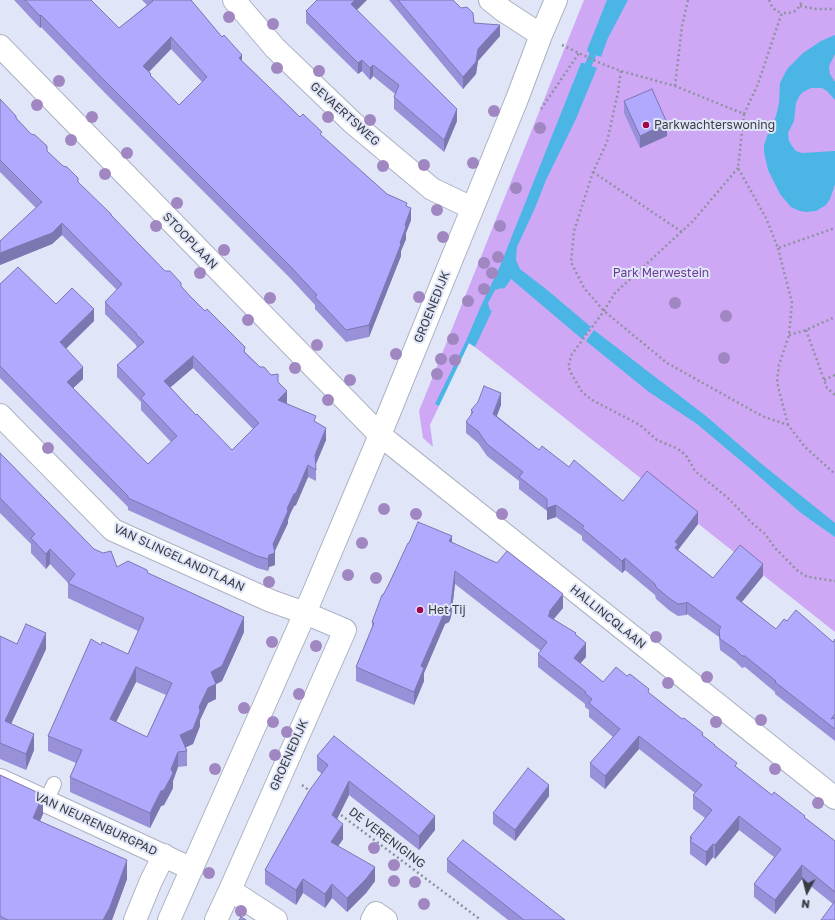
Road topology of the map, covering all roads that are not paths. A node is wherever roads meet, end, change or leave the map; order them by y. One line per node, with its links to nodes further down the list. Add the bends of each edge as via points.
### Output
1 (234, 0): 6 (street, GEVAERTSWEG, via 275,48 352,123 432,189)
2 (490, 0): 4 (street)
3 (556, 0): 4 (street, GROENEDIJK)
4 (541, 35): 6 (street, GROENEDIJK)
5 (0, 46): 8 (street, STOOPLAAN)
6 (472, 208): 8 (street, GROENEDIJK)
7 (0, 415): 9 (street, VAN SLINGELANDTLAAN, via 113,530 271,601)
8 (380, 435): 9 (street, GROENEDIJK); 11 (street, HALLINCQLAAN)
9 (305, 613): 13 (street, GROENEDIJK); 14 (street, GROENEDIJK, via 345,630)
10 (0, 780): 12 (street, VAN NEURENBURGPAD, via 50,793)
11 (835, 798)
12 (164, 855): 13 (street, VAN NEURENBURGPAD); 15 (street)
13 (192, 869): 16 (street, GROENEDIJK)
14 (230, 890): 17 (street, GROENEDIJK); 18 (street)
15 (135, 920)
16 (169, 920)
17 (216, 920)
18 (276, 920)
19 (372, 920): 20 (street, via 376,913)
20 (386, 920)

